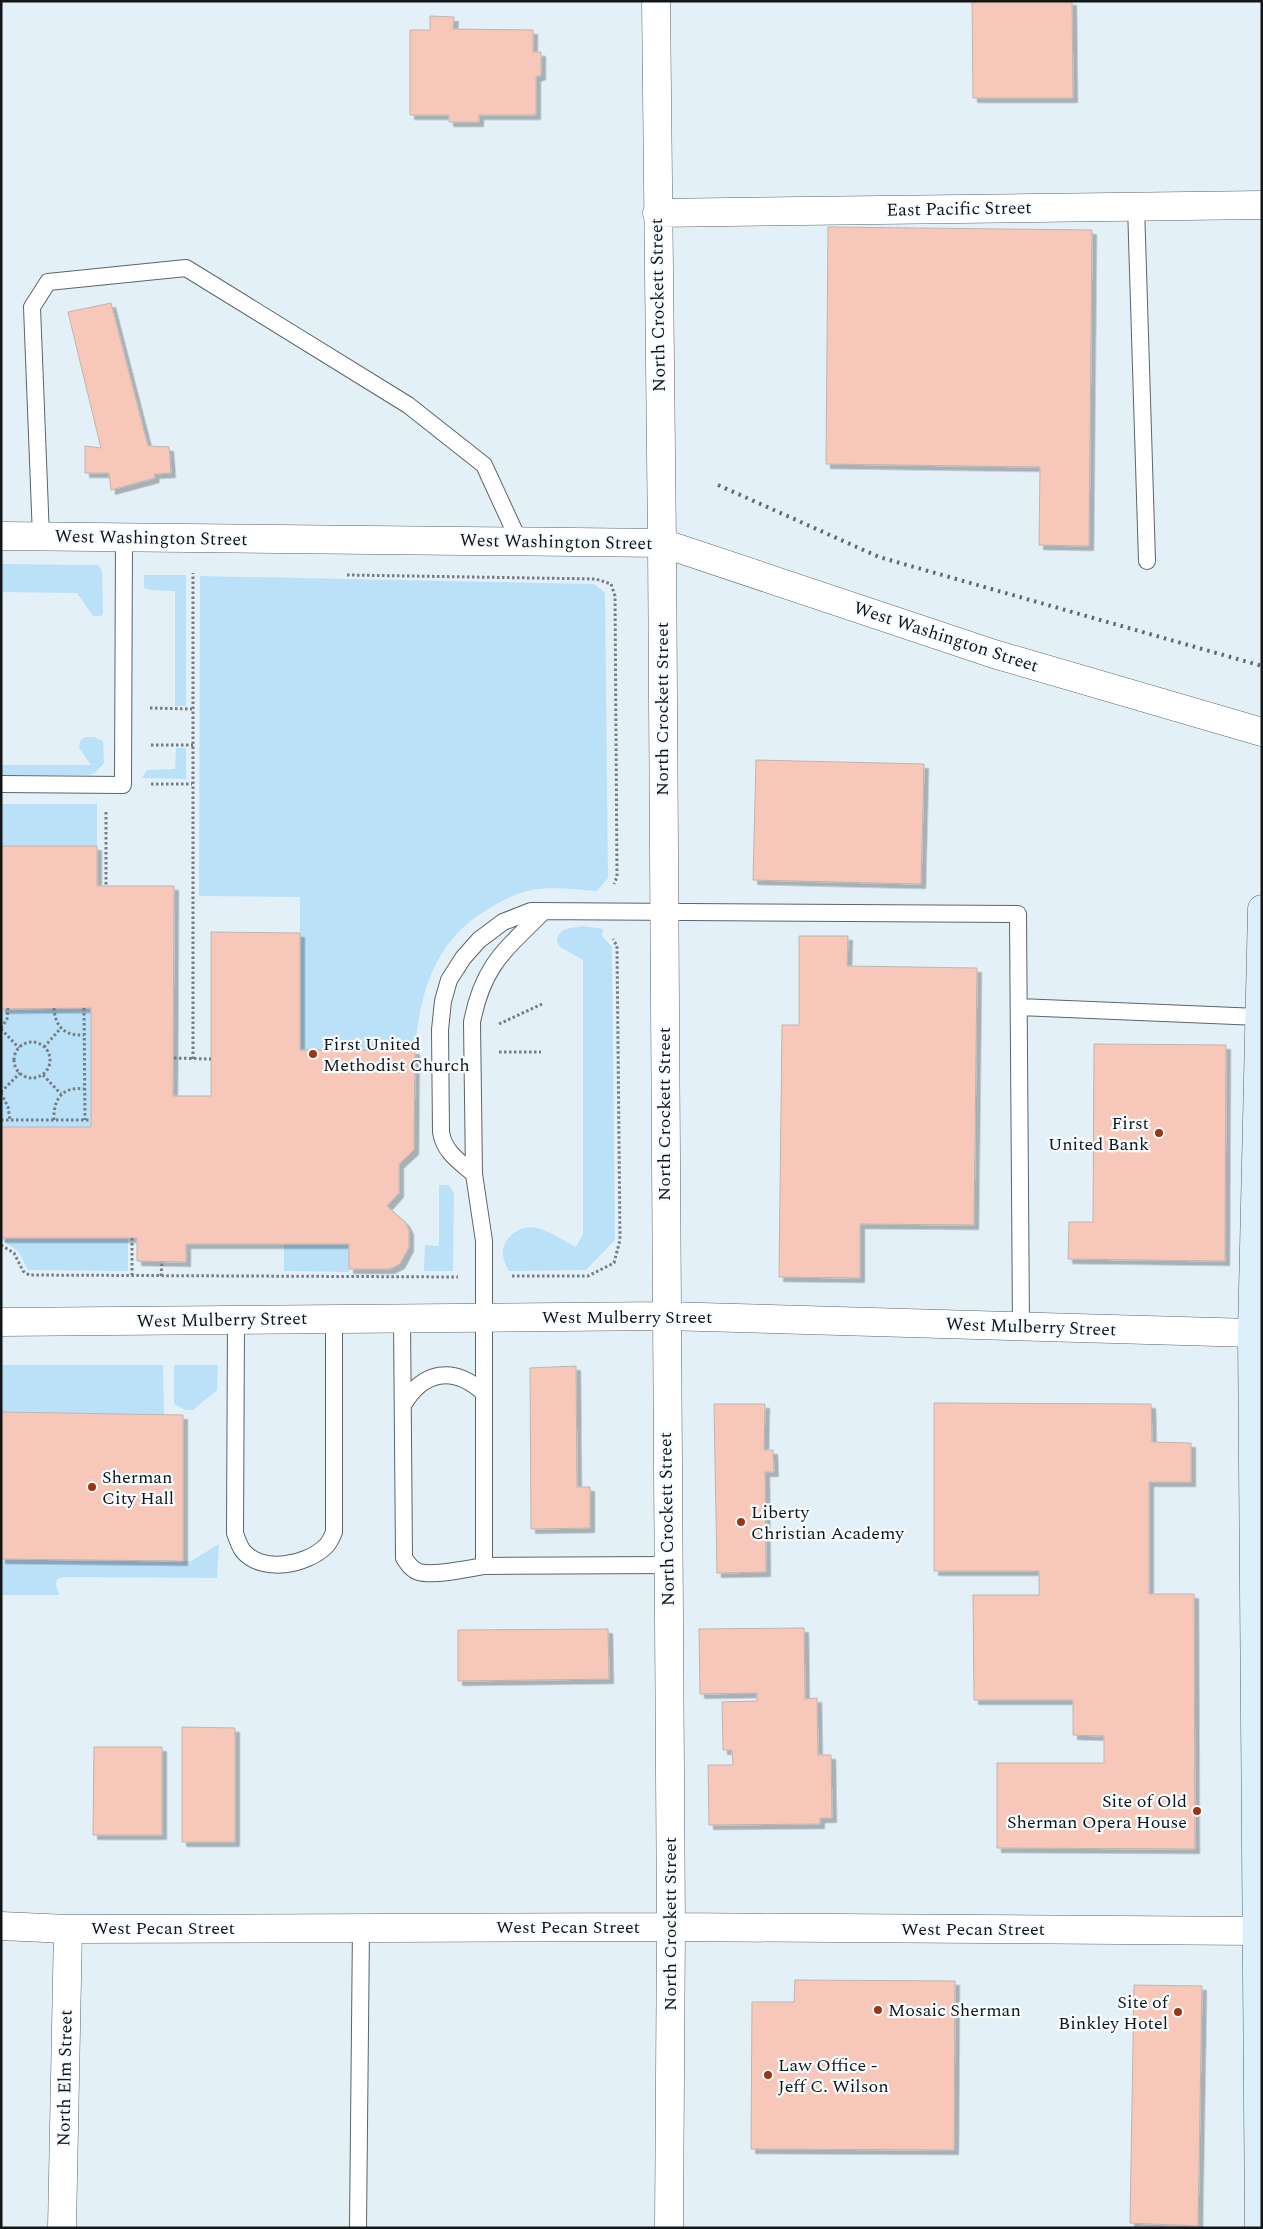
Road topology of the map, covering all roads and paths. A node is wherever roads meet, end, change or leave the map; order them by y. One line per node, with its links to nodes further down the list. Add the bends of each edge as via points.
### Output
1 (656, 1): 4 (street, North Crockett Street)
2 (1262, 204): 3 (street, East Pacific Street)
3 (1136, 206): 4 (street, East Pacific Street); 10 (lane)
4 (657, 213): 9 (street, North Crockett Street)
5 (1, 536): 6 (street, West Washington Street)
6 (41, 537): 7 (street, West Washington Street); 8 (lane, via 32,306 48,282 186,268 408,405 484,465)
7 (124, 538): 8 (street, West Washington Street); 13 (lane)
8 (520, 542): 9 (street, West Washington Street)
9 (662, 543): 14 (street, West Washington Street, via 994,654); 22 (street, North Crockett Street)
10 (1147, 561)
11 (193, 573): 12 (path)
12 (192, 708): 13 (path); 15 (path)
13 (123, 714): 16 (lane)
14 (1262, 732)
15 (193, 745): 16 (path); 36 (path)
16 (123, 746): 17 (lane, via 123,785)
17 (1, 784)
18 (106, 809): 19 (path)
19 (106, 886)
20 (1262, 908): 28 (main road)
21 (544, 911): 22 (lane); 48 (lane, via 487,972 476,1000 472,1022); 48 (lane, via 531,911 503,922 479,940 454,973 443,1001 441,1132 449,1153)
22 (663, 912): 24 (lane, via 1018,914); 54 (street, North Crockett Street)
23 (542, 1004): 29 (path)
24 (1019, 1007): 28 (lane); 60 (lane)
25 (8, 1008): 30 (path)
26 (54, 1008): 31 (path, via 55,1021)
27 (84, 1008): 32 (path)
28 (1259, 1017): 49 (main road)
29 (497, 1025)
30 (1, 1028): 34 (path)
31 (61, 1028): 32 (path); 33 (path)
32 (84, 1035): 40 (path)
33 (44, 1047): 34 (path, via 32,1042); 39 (path, via 50,1057 50,1065)
34 (19, 1048): 38 (path, via 13,1061)
35 (174, 1058): 36 (path)
36 (192, 1059): 37 (path)
37 (211, 1059)
38 (20, 1073): 39 (path, via 32,1079); 41 (path)
39 (43, 1074): 42 (path)
40 (84, 1088): 42 (path, via 69,1089); 46 (path)
41 (1, 1093): 44 (path)
42 (61, 1094): 45 (path, via 54,1108)
43 (1, 1120): 44 (path)
44 (10, 1120): 45 (path)
45 (54, 1120): 46 (path)
46 (84, 1120): 47 (path)
47 (91, 1120)
48 (474, 1174): 55 (lane, via 484,1241)
49 (1258, 1220): 61 (main road)
50 (132, 1238): 52 (path)
51 (162, 1261): 53 (path)
52 (132, 1275)
53 (162, 1276)
54 (665, 1316): 55 (street, West Mulberry Street); 60 (street, West Mulberry Street); 64 (street, North Crockett Street)
55 (484, 1317): 56 (street, West Mulberry Street); 62 (lane)
56 (402, 1318): 57 (street, West Mulberry Street); 63 (lane)
57 (334, 1319): 58 (street, West Mulberry Street); 58 (lane, via 334,1532 327,1545 312,1556 278,1565 258,1562 243,1551 235,1533)
58 (236, 1320): 59 (street, West Mulberry Street)
59 (1, 1322)
60 (1021, 1326): 61 (street, West Mulberry Street)
61 (1257, 1333): 66 (main road)
62 (484, 1393): 63 (lane, via 463,1380 435,1376 412,1390); 65 (lane)
63 (403, 1405): 65 (lane, via 404,1558 419,1572 454,1572)
64 (668, 1565): 65 (lane); 69 (street, North Crockett Street)
65 (484, 1566)
66 (1258, 1627): 71 (main road)
67 (1, 1926): 70 (street, West Pecan Street)
68 (361, 1927): 69 (street, West Pecan Street); 70 (street, West Pecan Street); 73 (lane)
69 (671, 1927): 71 (street, West Pecan Street); 74 (street, North Crockett Street)
70 (68, 1929): 72 (street, North Elm Street)
71 (1259, 1931): 75 (main road)
72 (62, 2228)
73 (358, 2228)
74 (669, 2228)
75 (1259, 2228)

